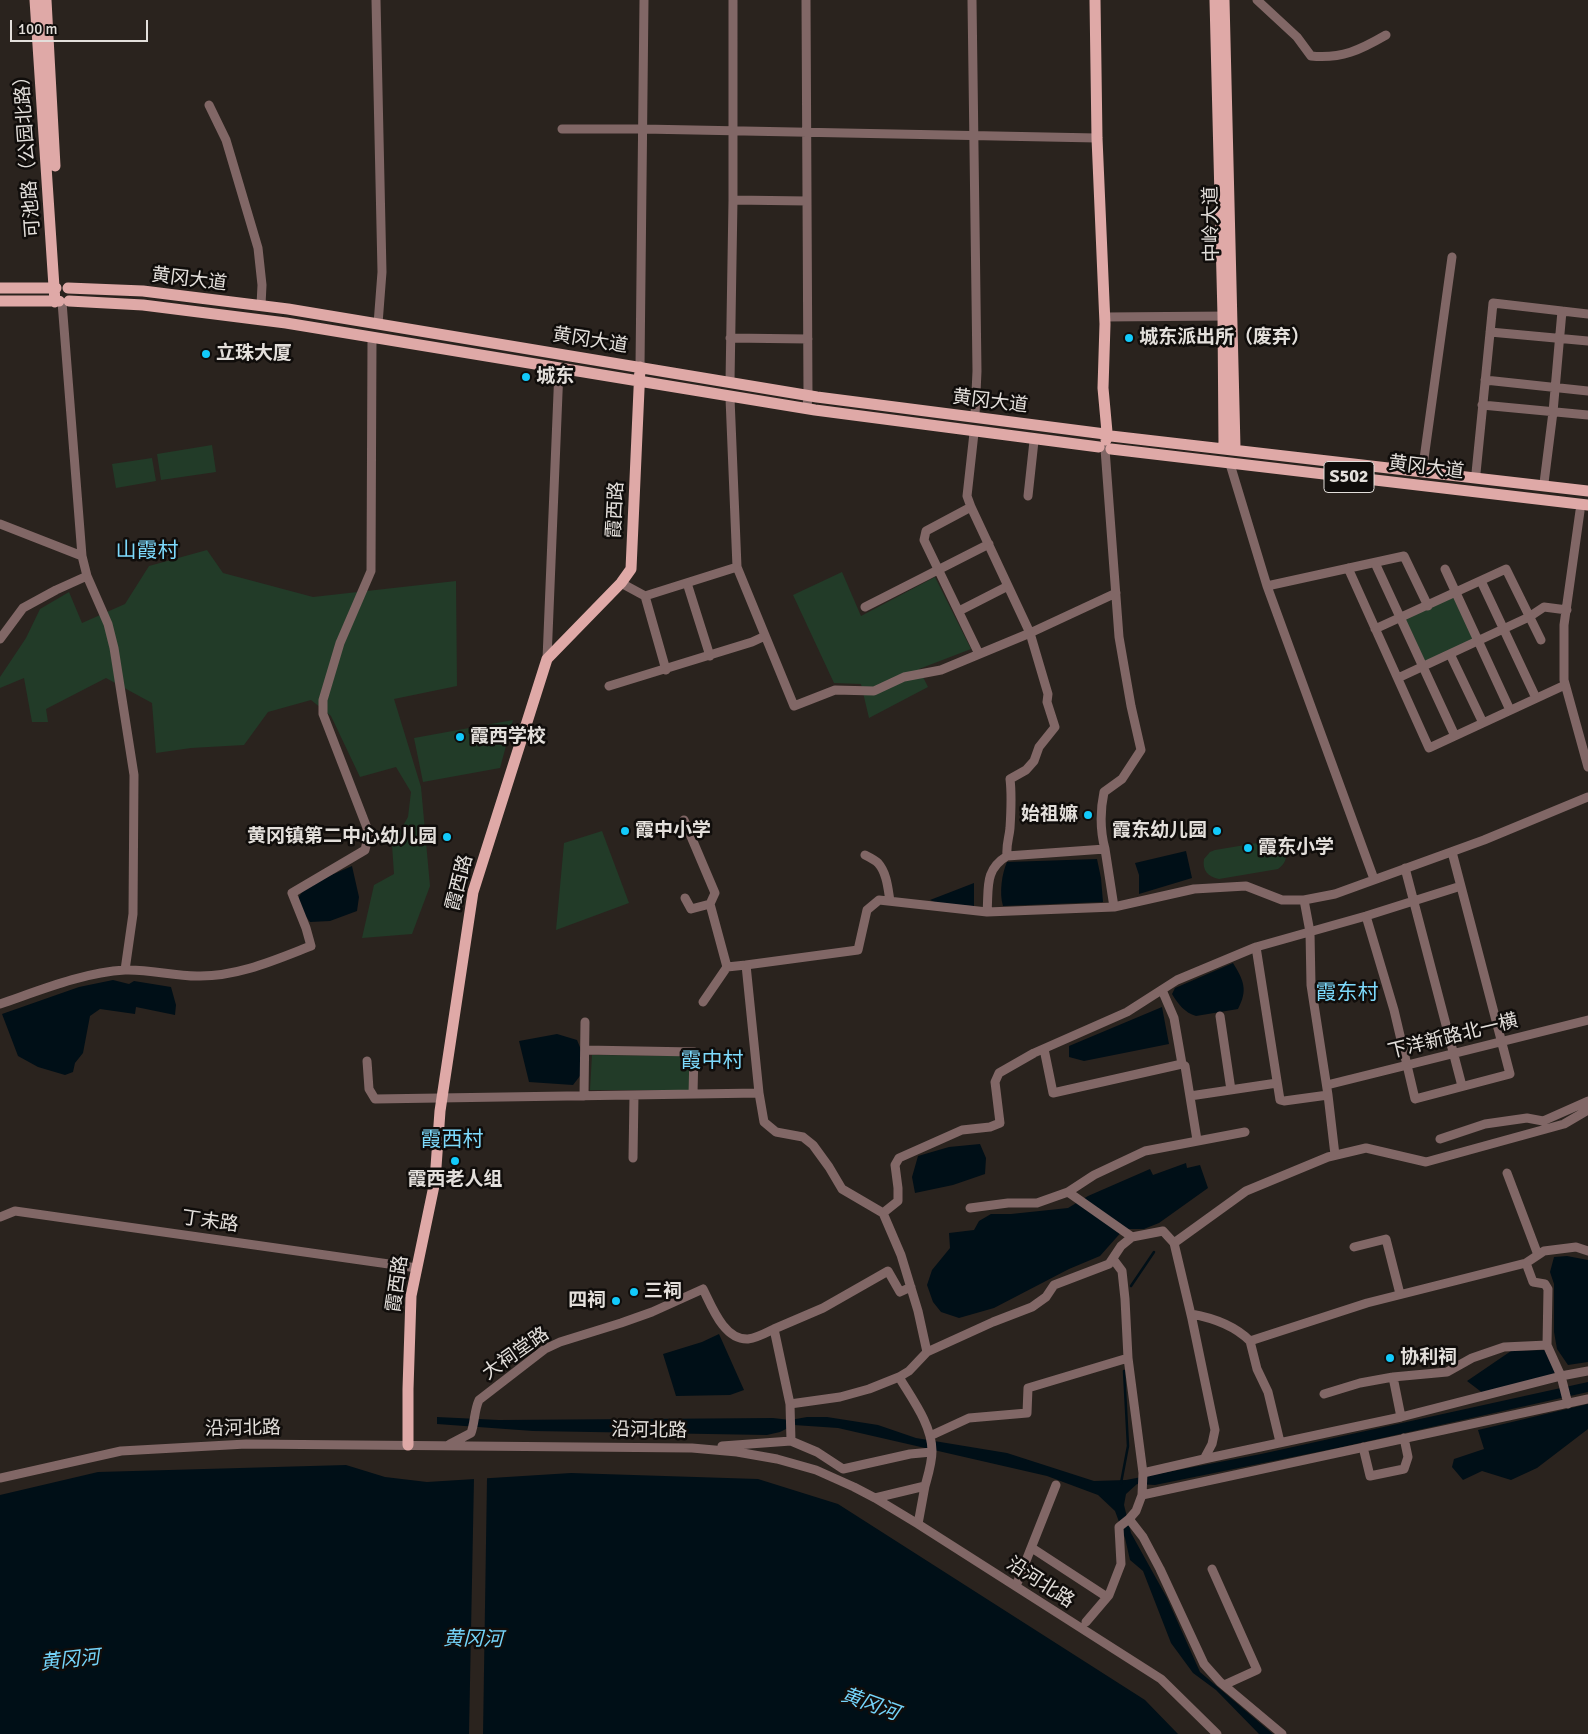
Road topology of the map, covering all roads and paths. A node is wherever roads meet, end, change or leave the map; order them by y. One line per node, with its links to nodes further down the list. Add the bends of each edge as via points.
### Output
1 (35, 0): 27 (main road, 可池路（公园北路）)
2 (46, 0): 27 (main road, 可池路（公园北路）)
3 (376, 0): 33 (street, via 382,272)
4 (644, 0): 15 (street)
5 (733, 0): 16 (street)
6 (806, 0): 17 (street)
7 (972, 0): 18 (street)
8 (1095, 0): 19 (main road)
9 (1215, 0): 31 (main road, 中岭大道)
10 (1224, 0): 31 (main road, 中岭大道)
11 (1256, 0): 12 (street, via 1297,37 1311,56 1328,58 1359,51)
12 (1386, 35)
13 (210, 104): 28 (street, via 226,140 258,248)
14 (562, 129): 15 (street)
15 (643, 129): 16 (street); 40 (street)
16 (733, 130): 17 (street); 20 (street)
17 (807, 132): 18 (street); 21 (street)
18 (974, 134): 19 (street); 50 (street)
19 (1097, 138): 32 (main road)
20 (733, 200): 21 (street); 35 (street)
21 (807, 201): 36 (street)
22 (1452, 257): 57 (street)
23 (0, 288): 24 (main road)
24 (56, 288)
25 (68, 288): 60 (main road, 黄冈大道 / S502, via 143,291 288,310 817,397 1108,435)
26 (0, 301): 27 (main road, 黄冈大道 / S502)
27 (61, 302): 55 (main road, 黄冈大道 / S502, via 143,305 286,322 815,410); 66 (street)
28 (261, 305)
29 (1562, 311): 30 (street); 34 (street, via 1493,303); 37 (street)
30 (1588, 314)
31 (1228, 316): 32 (street); 54 (main road, 中岭大道)
32 (1105, 317): 55 (main road)
33 (378, 324)
34 (1490, 332): 37 (street); 42 (street)
35 (730, 338): 36 (street); 43 (street)
36 (808, 338): 48 (street)
37 (1560, 338): 39 (street); 44 (street)
38 (372, 339): 129 (street, via 371,571 340,643 323,707 326,723 369,833 365,850 292,893 311,946 261,966 228,974 198,976)
39 (1588, 341)
40 (640, 367): 74 (main road, 霞西路, via 631,569)
41 (559, 369): 97 (street)
42 (1485, 380): 44 (street); 47 (street)
43 (730, 382)
44 (1555, 387): 45 (street); 49 (street)
45 (1588, 391)
46 (730, 398): 68 (street)
47 (1482, 405): 49 (street); 58 (street)
48 (807, 409)
49 (1553, 412): 51 (street); 59 (street)
50 (975, 415)
51 (1588, 415)
52 (974, 433): 62 (street, via 967,496)
53 (1034, 441): 61 (street)
54 (1229, 446)
55 (1105, 448): 63 (main road, 黄冈大道 / S502); 78 (street)
56 (1230, 464): 77 (street)
57 (1423, 466)
58 (1476, 473)
59 (1544, 483)
60 (1588, 491)
61 (1028, 496)
62 (971, 507): 65 (street); 71 (street, via 926,531 924,540)
63 (1584, 508): 83 (street)
64 (0, 524): 66 (street)
65 (989, 544): 71 (street); 76 (street)
66 (82, 556): 72 (street)
67 (1375, 563): 69 (street); 81 (street, via 1404,556); 86 (street)
68 (737, 568): 75 (street); 90 (street)
69 (1348, 568): 77 (street); 87 (street)
70 (1444, 569): 79 (street)
71 (938, 570): 82 (street); 84 (street)
72 (87, 576): 91 (street, via 23,608); 129 (street, via 108,624 114,648 134,775 133,914)
73 (1481, 581): 79 (street); 85 (street, via 1506,570); 88 (street)
74 (621, 583): 80 (street); 97 (main road, 霞西路)
75 (687, 583): 80 (street); 96 (street)
76 (1008, 586): 84 (street); 89 (street)
77 (1267, 586): 115 (street)
78 (1116, 592): 89 (street); 110 (street, via 1119,637 1141,750 1122,778 1104,792 1101,810)
79 (1456, 593): 81 (street); 93 (street)
80 (645, 596): 99 (street)
81 (1428, 606): 86 (street)
82 (865, 607)
83 (1567, 610): 85 (street, via 1544,607); 101 (street, via 1564,624)
84 (959, 611): 94 (street)
85 (1529, 617): 88 (street); 92 (street)
86 (1400, 618): 87 (street); 98 (street)
87 (1375, 629): 100 (street)
88 (1503, 629): 93 (street); 103 (street)
89 (1030, 633): 94 (street); 113 (street, via 1056,727 1039,747 1030,766 1010,779 1012,794)
90 (765, 636): 94 (street, via 794,706 834,690 874,691 904,677 940,670); 96 (street)
91 (0, 638)
92 (1540, 640)
93 (1478, 641): 95 (street); 104 (street)
94 (979, 654)
95 (1450, 654): 98 (street); 105 (street)
96 (710, 656): 99 (street)
97 (547, 659): 152 (main road, 霞西路, via 473,892)
98 (1423, 666): 100 (street); 106 (street)
99 (666, 670): 102 (street)
100 (1398, 678): 106 (street, via 1430,748)
101 (1565, 685): 103 (street); 107 (street)
102 (608, 686)
103 (1536, 698): 104 (street)
104 (1510, 710): 105 (street)
105 (1483, 723): 106 (street)
106 (1455, 736)
107 (1588, 767)
108 (1588, 797): 111 (street)
109 (684, 820): 121 (street, via 715,893)
110 (1105, 850): 113 (street); 122 (street)
111 (1452, 852): 114 (street); 116 (street)
112 (865, 855): 119 (street, via 878,863 883,871)
113 (1007, 856): 123 (street, via 990,873)
114 (1405, 868): 115 (street); 120 (street)
115 (1374, 879): 118 (street, via 1335,894)
116 (1460, 886): 120 (street); 136 (street)
117 (685, 898): 121 (street, via 690,909)
118 (1304, 900): 122 (street, via 1282,900 1246,886 1194,889); 125 (street)
119 (890, 901): 123 (street); 127 (street, via 879,900 867,910 858,950)
120 (1414, 901): 124 (street); 139 (street)
121 (710, 904): 128 (street)
122 (1114, 907): 123 (street)
123 (988, 912)
124 (1366, 916): 125 (street); 142 (street)
125 (1310, 932): 126 (street); 146 (street, via 1311,985)
126 (1256, 947): 130 (street, via 1177,980); 143 (street)
127 (746, 965): 128 (street); 147 (street)
128 (727, 968): 131 (street)
129 (125, 970): 132 (street, via 88,976)
130 (1162, 990): 137 (street, via 1127,1012); 141 (street, via 1174,1018)
131 (703, 1002)
132 (0, 1004)
133 (1220, 1016): 145 (street)
134 (1588, 1020): 136 (street, 下洋新路北一横)
135 (585, 1022): 138 (street)
136 (1502, 1042): 139 (street, 下洋新路北一横); 144 (street, via 1510,1074)
137 (1044, 1049): 141 (street, via 1053,1092); 163 (street, via 1000,1073 995,1082 1000,1122 990,1127 962,1130 899,1158 895,1165 898,1201)
138 (585, 1050): 148 (street, via 694,1052); 150 (street)
139 (1454, 1054): 142 (street, 下洋新路北一横); 144 (street)
140 (367, 1060): 152 (street, via 369,1089 375,1099)
141 (1182, 1064): 151 (street)
142 (1407, 1065): 144 (street, via 1415,1099); 146 (street, 下洋新路北一横)
143 (1277, 1083): 145 (street); 146 (street, 下洋新路北一横, via 1280,1100 1284,1101)
144 (1462, 1086)
145 (1231, 1090): 151 (street)
146 (1327, 1090): 158 (street)
147 (759, 1093): 148 (street); 163 (street, via 764,1122 776,1132 803,1137 813,1145 842,1189)
148 (693, 1094): 149 (street)
149 (634, 1095): 150 (street); 159 (street)
150 (584, 1096): 152 (street)
151 (1190, 1096): 157 (street)
152 (442, 1098): 172 (main road, 霞西路, via 435,1181)
153 (1588, 1101): 156 (street, via 1543,1121 1527,1118 1485,1124)
154 (1588, 1110): 158 (street, via 1564,1124 1426,1162 1366,1148)
155 (1246, 1132): 157 (street)
156 (1440, 1139)
157 (1197, 1140): 161 (street, via 1145,1151 1094,1175)
158 (1335, 1155): 166 (street, via 1246,1191)
159 (633, 1158)
160 (1508, 1172): 169 (street)
161 (1068, 1192): 162 (street, via 1037,1203); 165 (street)
162 (970, 1208)
163 (883, 1213): 173 (street)
164 (0, 1217): 172 (street, 丁未路, via 15,1210)
165 (1132, 1237): 166 (street, via 1163,1231); 170 (street)
166 (1174, 1243): 175 (street)
167 (1354, 1247): 174 (street, via 1386,1239)
168 (1588, 1251): 169 (street, via 1576,1247 1544,1251)
169 (1538, 1255): 171 (street)
170 (1113, 1259): 179 (street, via 1109,1264 1054,1286 1046,1298 1032,1308); 180 (street, via 1122,1271)
171 (1526, 1263): 174 (street); 178 (street, via 1533,1282 1545,1284 1548,1289)
172 (417, 1268): 194 (main road, 霞西路, via 411,1296)
173 (911, 1287): 176 (street, via 900,1292 888,1271 823,1308); 179 (street)
174 (1400, 1294): 177 (street)
175 (1191, 1314): 177 (street, via 1212,1318 1240,1331); 199 (street, via 1215,1430)
176 (774, 1329): 187 (street); 195 (street, 大祠堂路, via 747,1339 732,1334 723,1326 703,1289 621,1324 545,1349 479,1400 471,1433)
177 (1250, 1342): 193 (street, via 1257,1369 1268,1392)
178 (1547, 1345): 182 (street); 184 (street, via 1504,1347 1472,1358 1447,1372)
179 (927, 1352): 183 (street)
180 (1128, 1358): 190 (street, via 1028,1388 1027,1412 969,1418); 200 (street)
181 (1588, 1371): 182 (street)
182 (1560, 1376): 188 (street); 189 (street)
183 (899, 1377): 187 (street, via 840,1397); 190 (street)
184 (1393, 1377): 185 (street); 189 (street)
185 (1324, 1394)
186 (1588, 1399): 188 (street)
187 (790, 1404): 192 (street)
188 (1568, 1404): 191 (street)
189 (1401, 1417): 193 (street)
190 (930, 1437): 198 (street)
191 (1404, 1438): 196 (street); 196 (street, via 1408,1457 1404,1469 1370,1476)
192 (791, 1441): 197 (street); 198 (street, via 817,1452 843,1469)
193 (1280, 1442): 199 (street)
194 (408, 1445): 195 (street, 沿河北路); 201 (street, 沿河北路, via 246,1444 122,1451)
195 (448, 1445): 197 (street, 沿河北路)
196 (1363, 1447): 204 (street)
197 (692, 1448): 205 (street, 沿河北路, via 777,1459 816,1470)
198 (932, 1451): 203 (street)
199 (1204, 1459): 200 (street)
200 (1142, 1473): 204 (street)
201 (0, 1478)
202 (1056, 1485): 208 (street)
203 (925, 1486): 205 (street); 207 (street)
204 (1142, 1495): 206 (street)
205 (875, 1498): 207 (street, 沿河北路)
206 (1130, 1519): 211 (street, via 1119,1527 1121,1564); 213 (street, via 1160,1569 1204,1664)
207 (918, 1524): 210 (street, 沿河北路)
208 (1032, 1548): 210 (street); 211 (street)
209 (1212, 1569): 213 (street, via 1257,1670)
210 (1016, 1586): 214 (street, 沿河北路, via 1161,1679)
211 (1107, 1598): 212 (street)
212 (1086, 1622)
213 (1224, 1685): 215 (street)
214 (1217, 1734)
215 (1282, 1734)

